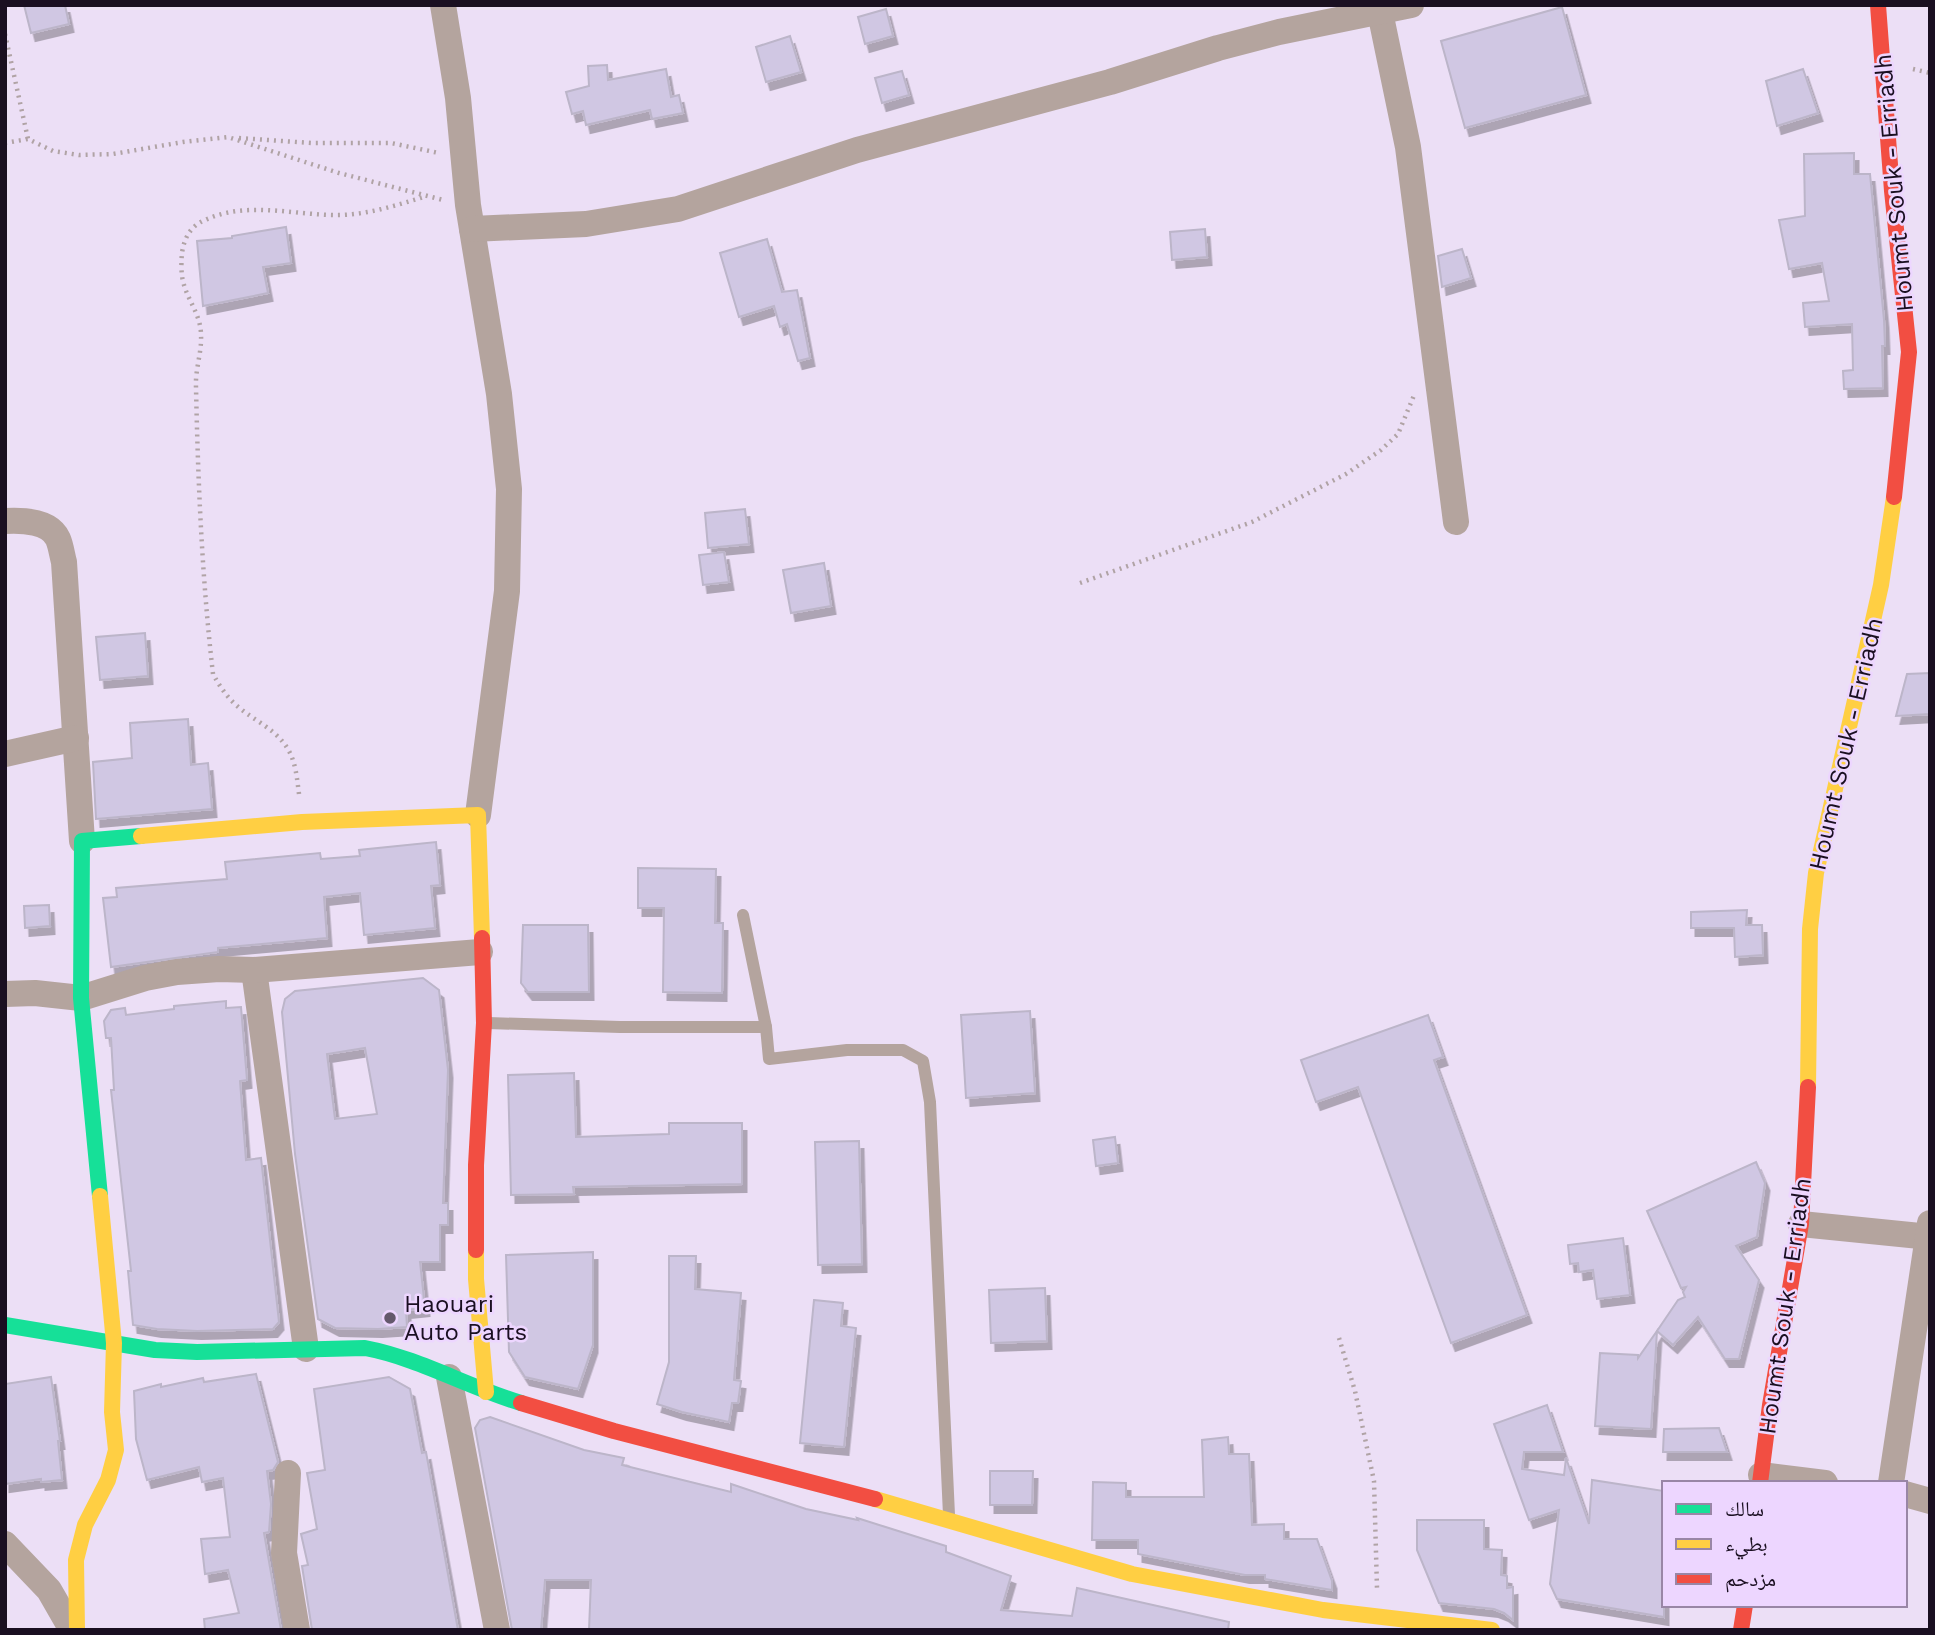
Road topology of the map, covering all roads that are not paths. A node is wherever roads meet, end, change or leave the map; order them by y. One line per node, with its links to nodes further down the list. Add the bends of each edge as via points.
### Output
1 (443, 5): 5 (street)
2 (1411, 5): 4 (street)
3 (1878, 5): 19 (street, Houmt Souk - Erriadh, via 1909,352 1881,585 1816,873 1810,929)
4 (1380, 12): 5 (street, via 1218,48 857,150 678,209 586,224); 7 (street, via 1408,147)
5 (470, 217): 10 (street, via 499,394 509,489 507,591)
6 (5, 521): 8 (street, via 35,523 51,529 58,538 64,562)
7 (1456, 522)
8 (76, 738): 9 (street); 11 (street)
9 (5, 754)
10 (478, 816): 11 (street, via 302,822); 13 (street)
11 (82, 841): 16 (street)
12 (743, 915): 18 (lane)
13 (480, 952): 14 (street); 17 (street)
14 (254, 970): 16 (street, via 177,972); 23 (street)
15 (5, 994): 16 (street)
16 (82, 998): 22 (street)
17 (484, 1023): 18 (lane); 25 (street, via 475,1228)
18 (766, 1027): 32 (lane, via 769,1059 847,1050 903,1050 923,1061 930,1102)
19 (1801, 1224): 20 (street); 27 (street, Houmt Souk - Erriadh)
20 (1929, 1232): 29 (street)
21 (5, 1325): 22 (street)
22 (114, 1343): 23 (street, via 197,1352); 35 (street, via 116,1450 108,1480 85,1525 76,1560)
23 (306, 1349): 24 (street, via 387,1352)
24 (449, 1377): 25 (street); 37 (street)
25 (486, 1392): 32 (street, via 614,1431)
26 (288, 1473): 36 (street, via 284,1553)
27 (1761, 1479): 28 (street)
28 (1793, 1481)
29 (1891, 1481)
30 (1907, 1495): 31 (street)
31 (1930, 1501)
32 (949, 1519): 38 (street, via 1132,1574 1227,1594)
33 (5, 1544): 35 (street, via 48,1590)
34 (1745, 1607): 39 (street)
35 (69, 1628)
36 (297, 1630)
37 (497, 1630)
38 (1492, 1630)
39 (1741, 1630)

